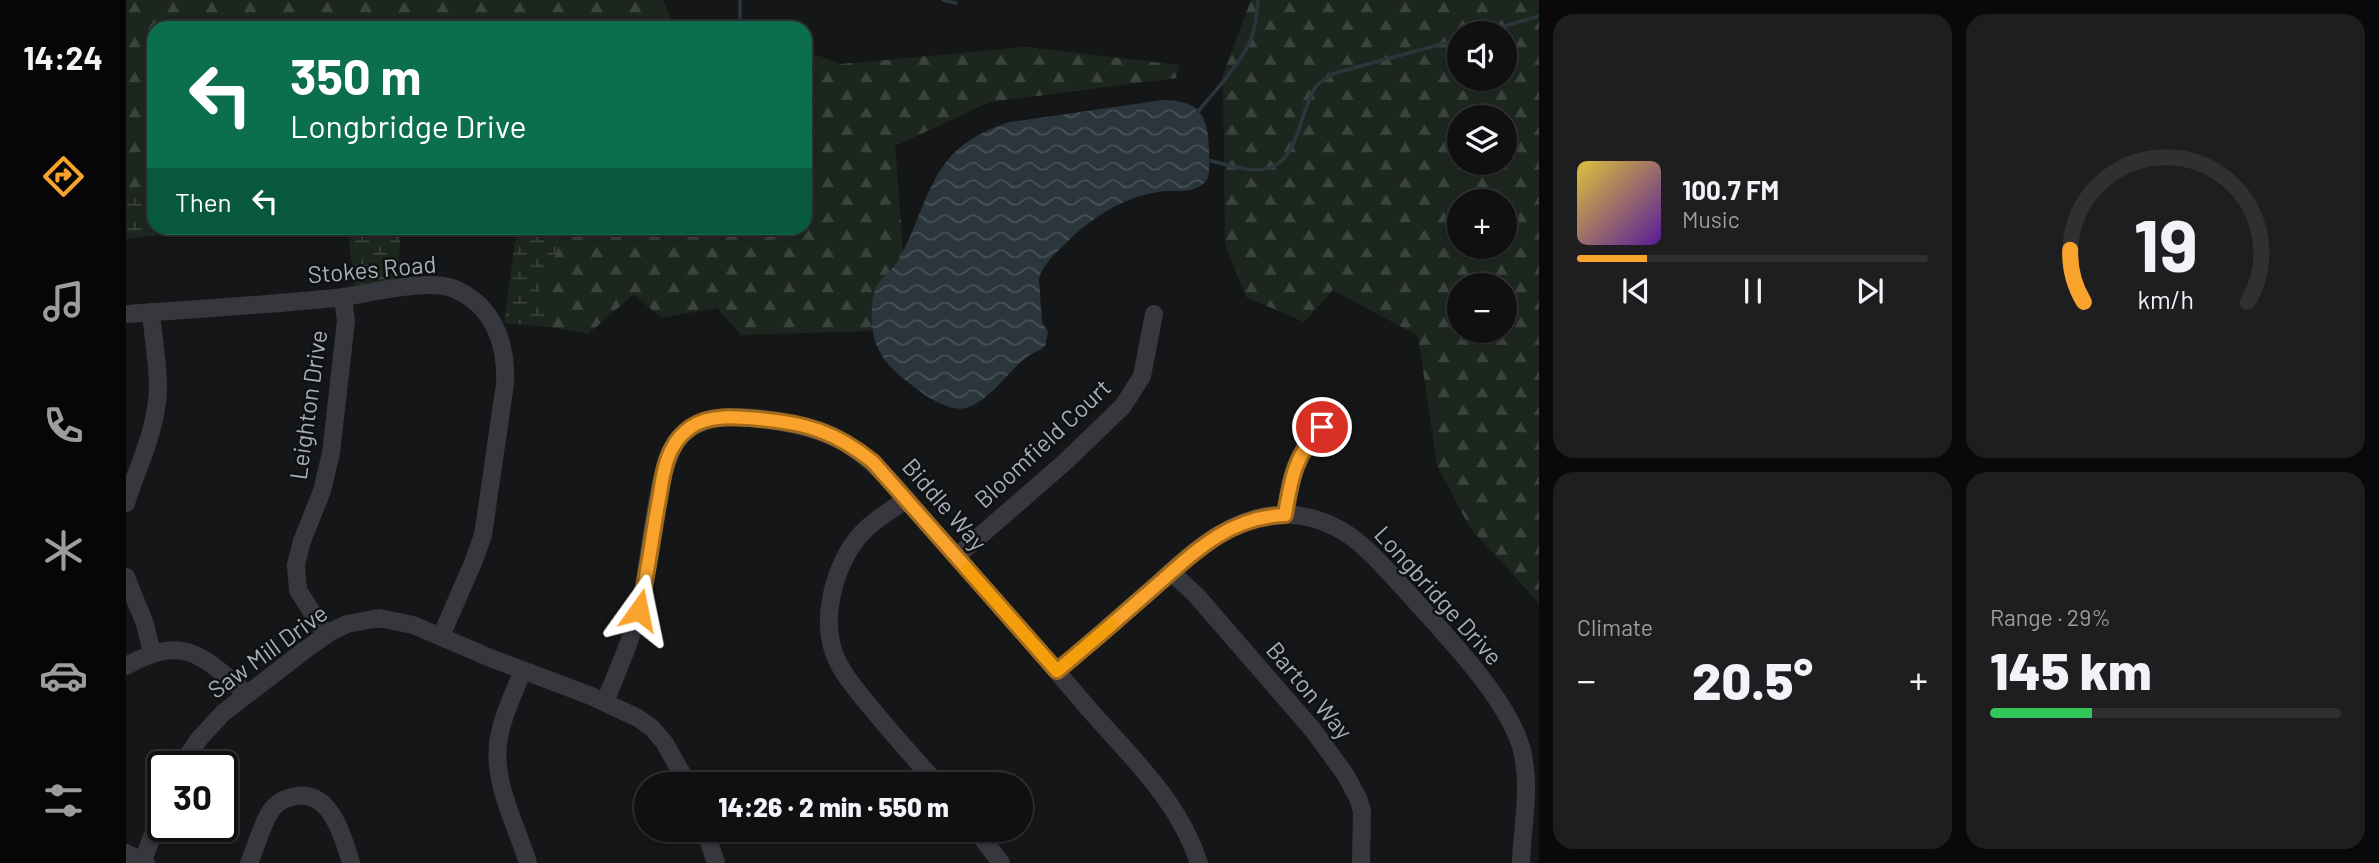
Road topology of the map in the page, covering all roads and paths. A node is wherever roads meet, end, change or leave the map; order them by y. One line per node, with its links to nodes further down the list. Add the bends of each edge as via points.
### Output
1 (343, 297): 2 (street, Stokes Road); 12 (street, Leighton Drive, via 346,321 331,453 296,565 298,590); 13 (street, Stokes Road, via 443,286 480,306 502,340 505,384 483,535)
2 (151, 312): 3 (street, Stokes Road); 7 (street, via 157,398 149,439)
3 (126, 314)
4 (1154, 314): 9 (street, Bloomfield Court, via 1142,376 1123,406)
5 (1334, 414): 8 (street, via 1299,456)
6 (907, 499): 9 (street, Biddle Way); 19 (street, Biddle Way, via 873,462 827,433 750,418 705,420 692,427 676,443 667,462 639,610); 22 (street, via 854,543 834,588 830,626 833,651 851,684)
7 (126, 503)
8 (1285, 515): 10 (street, Longbridge Drive, via 1260,517 1233,527); 34 (street, Longbridge Drive, via 1321,521 1361,545 1432,620 1500,704 1517,734 1525,767)
9 (957, 556): 17 (street, Biddle Way)
10 (1171, 572): 17 (street, Longbridge Drive); 33 (street, Barton Way, via 1305,720 1345,774 1362,811)
11 (126, 577): 14 (street)
12 (326, 635): 13 (street, Saw Mill Drive, via 347,624 379,618); 18 (street, Saw Mill Drive)
13 (441, 636): 16 (street, Saw Mill Drive)
14 (152, 653): 15 (street); 18 (street, via 170,649 203,658)
15 (126, 666)
16 (523, 670): 19 (street, Saw Mill Drive); 29 (street, via 502,722 497,758 500,785)
17 (1057, 671): 32 (street, Biddle Way, via 1164,793 1180,817)
18 (247, 694): 20 (street, Saw Mill Drive, via 211,725)
19 (605, 702): 21 (street, via 652,729)
20 (192, 751)
21 (682, 772)
22 (927, 772)
23 (147, 842): 26 (street)
24 (709, 842): 30 (street)
25 (985, 842): 31 (street)
26 (139, 860)
27 (249, 863): 28 (street, via 271,810 299,795 321,802 329,811)
28 (351, 863)
29 (528, 863)
30 (716, 863)
31 (1001, 863)
32 (1199, 863)
33 (1361, 863)
34 (1521, 863)

